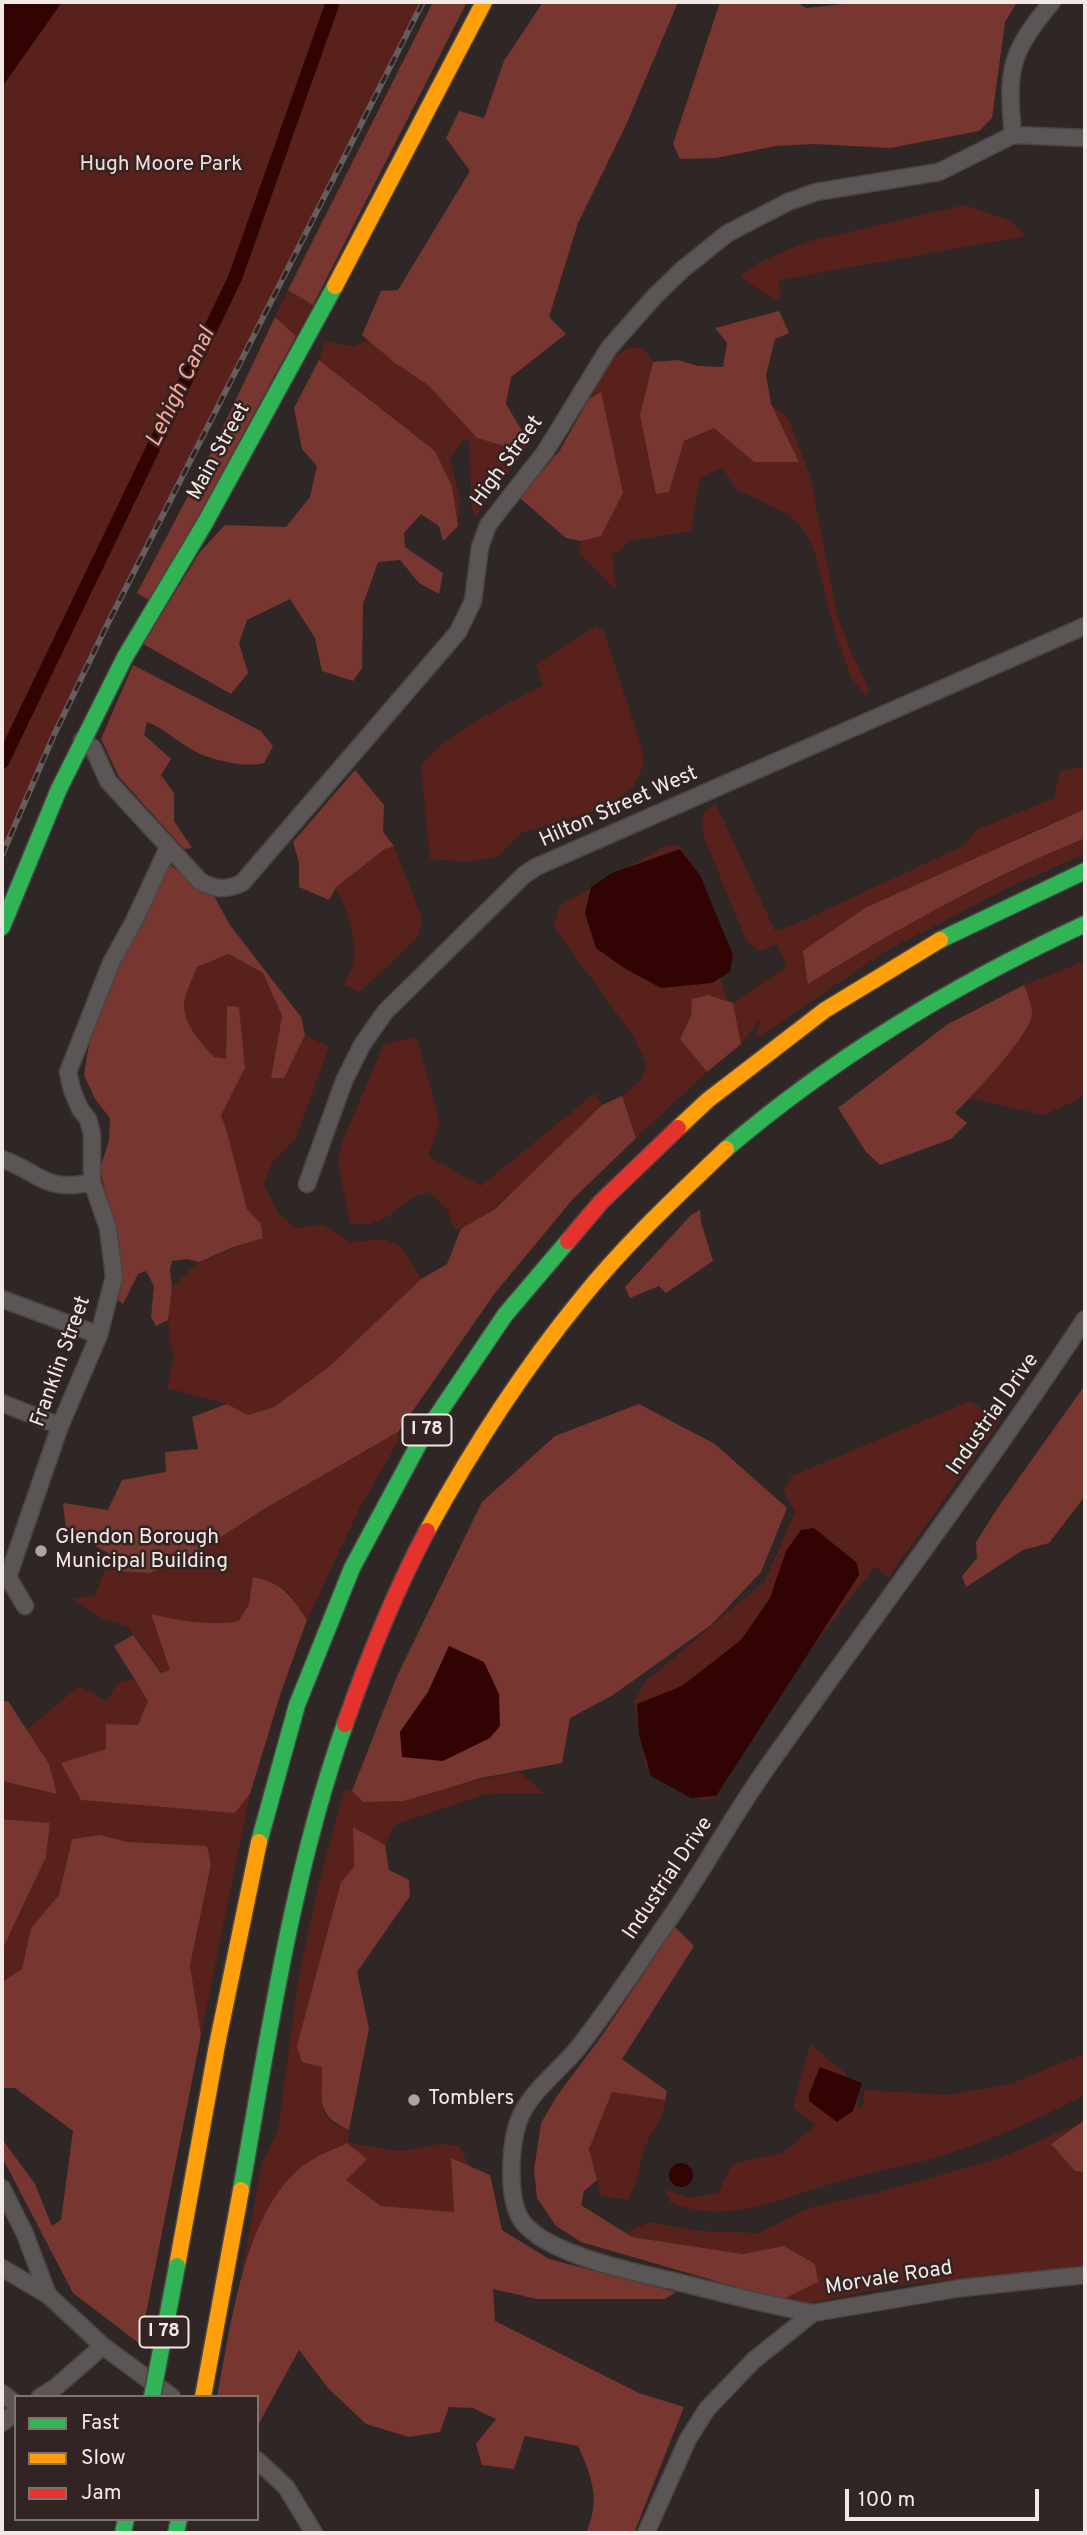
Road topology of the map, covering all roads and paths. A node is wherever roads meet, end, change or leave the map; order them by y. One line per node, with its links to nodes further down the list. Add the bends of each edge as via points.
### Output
1 (484, 2): 6 (main road, Main Street, via 325,304)
2 (1052, 2): 3 (street, via 1025,35 1012,63)
3 (1013, 135): 4 (street, High Street); 7 (street, High Street, via 939,172 827,190 788,202 728,233 683,270 610,348 545,452 488,525 480,547 473,601 458,632 242,883 210,887)
4 (1085, 138)
5 (1085, 626): 13 (street, Hilton Street West, via 524,875 385,1012 345,1081)
6 (82, 740): 7 (street, High Street, via 93,748 108,781); 10 (main road, Main Street)
7 (168, 848): 12 (street, Franklin Street, via 111,962 68,1072 92,1133)
8 (1085, 871): 28 (main road, I 78, bridge, via 986,915 901,961 737,1074 642,1161 575,1231 491,1334 438,1411 351,1572 288,1733 248,1889)
9 (1085, 924): 30 (main road, I 78, via 1002,964 880,1033 736,1141 602,1273 518,1382 469,1457 423,1538 384,1622 335,1752 302,1874 270,2031)
10 (2, 927)
11 (2, 1159): 12 (street, via 53,1184)
12 (92, 1182): 16 (street, Franklin Street, via 108,1228 114,1277)
13 (306, 1184)
14 (2, 1299): 16 (street)
15 (1085, 1319): 25 (street, Industrial Drive, via 939,1532 770,1762 681,1902 580,2047 521,2114 512,2150 512,2190 527,2230 621,2270 762,2305)
16 (99, 1335): 18 (street, Franklin Street)
17 (2, 1403): 18 (street)
18 (60, 1426): 19 (street, Franklin Street)
19 (5, 1576): 20 (street)
20 (25, 1606)
21 (2, 2188): 24 (street)
22 (2, 2268): 24 (street)
23 (1085, 2275): 25 (street, Morvale Road, via 961,2288)
24 (48, 2295): 26 (street)
25 (813, 2312): 33 (street, Morvale Road, via 754,2360 707,2409 688,2439)
26 (103, 2346): 27 (street); 29 (street)
27 (43, 2395)
28 (152, 2395)
29 (169, 2395)
30 (204, 2395)
31 (259, 2462): 32 (street, via 286,2487)
32 (314, 2533)
33 (646, 2533)

